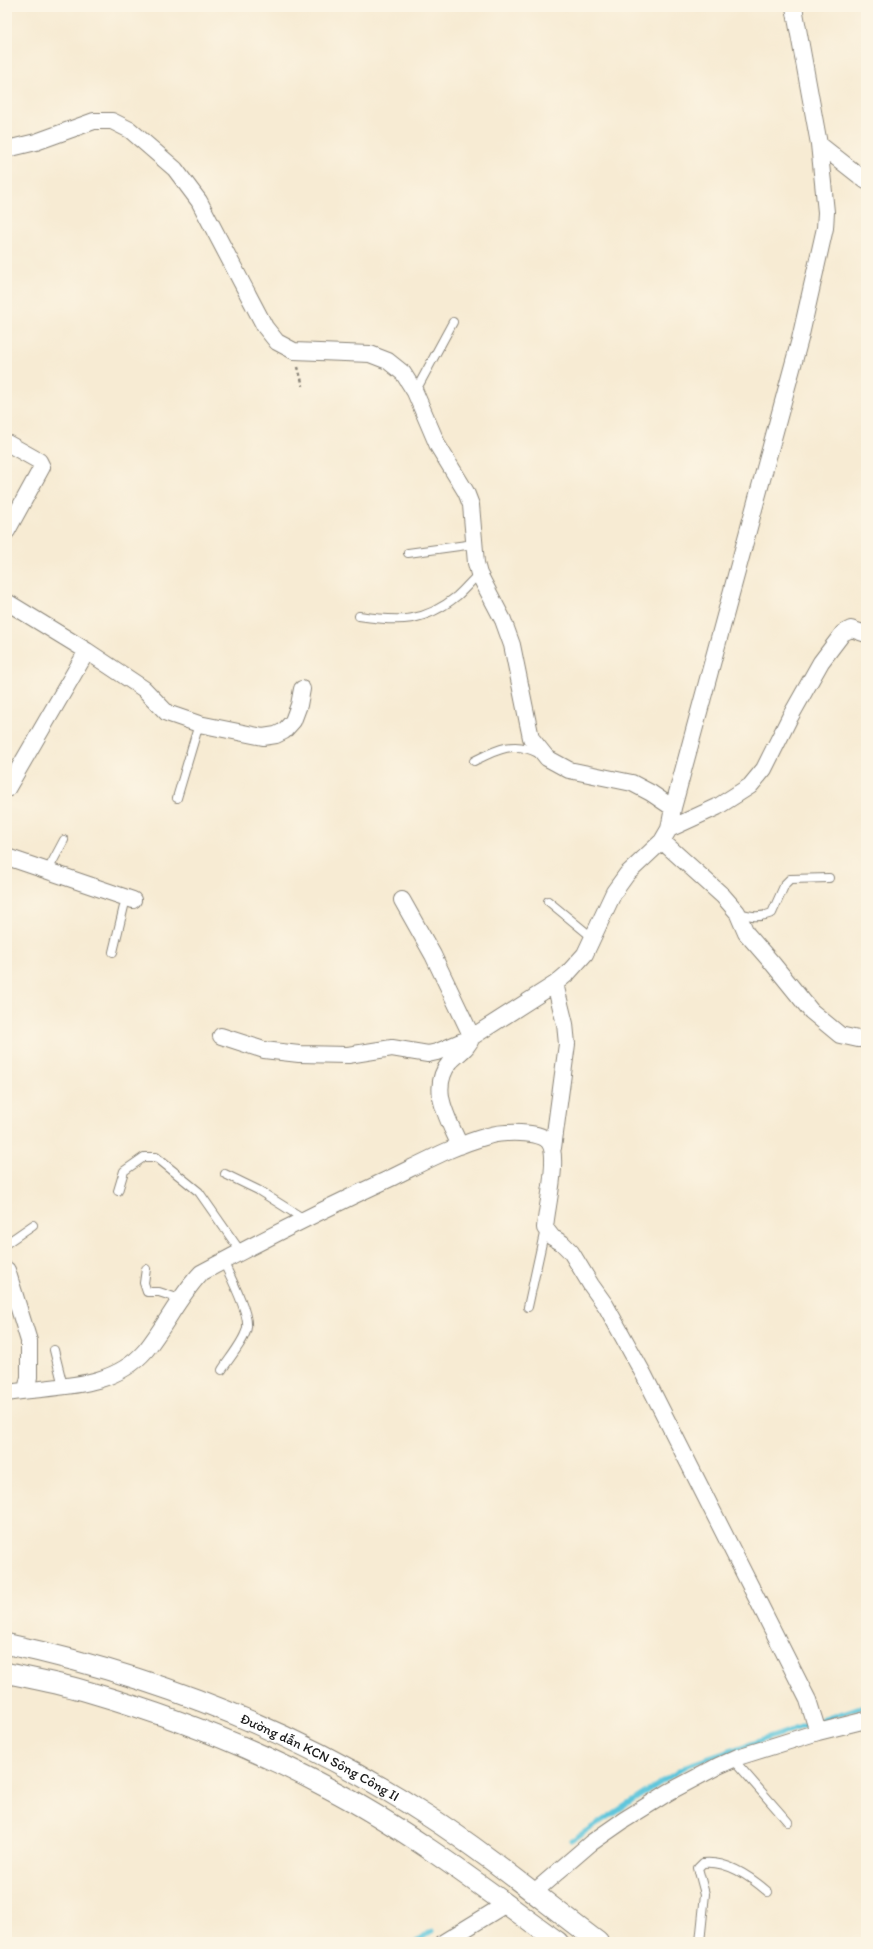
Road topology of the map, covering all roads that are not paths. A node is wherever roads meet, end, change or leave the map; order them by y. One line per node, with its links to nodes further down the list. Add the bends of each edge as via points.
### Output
1 (794, 7): 2 (street)
2 (819, 144): 4 (street); 22 (street, via 826,212 825,228 798,347)
3 (7, 149): 6 (street, via 36,142 94,121 112,121 130,130 175,169 199,201 265,327 277,342 294,351 370,354 388,361 403,373)
4 (866, 181)
5 (453, 322): 6 (lane)
6 (415, 392): 9 (street, via 438,446 466,492 471,505)
7 (7, 443): 8 (street, via 39,461 42,467)
8 (7, 530)
9 (474, 544): 10 (lane); 11 (street)
10 (408, 553)
11 (480, 574): 13 (lane, via 458,595 430,614 407,620); 18 (street, via 503,620 512,645 531,738)
12 (7, 602): 15 (street)
13 (358, 616)
14 (866, 634): 23 (street, via 851,629 843,633 821,662 764,769 750,786)
15 (87, 651): 17 (street, via 144,689 167,713); 20 (street)
16 (302, 689): 17 (street, via 293,721 284,731 276,734 263,737)
17 (199, 724): 21 (lane)
18 (547, 758): 19 (lane, via 521,746 492,752); 22 (street, via 569,770 632,783 651,792)
19 (474, 761)
20 (7, 788)
21 (177, 798)
22 (673, 808): 23 (street)
23 (666, 835): 31 (street); 32 (street, via 627,874 614,892)
24 (64, 840): 26 (lane)
25 (7, 857): 26 (street)
26 (48, 872): 28 (street)
27 (829, 878): 31 (lane, via 790,879 785,884 772,913 748,916)
28 (129, 899): 33 (lane)
29 (402, 900): 37 (street, via 433,955)
30 (548, 901): 32 (lane)
31 (737, 912): 36 (street, via 749,938 811,1011 840,1036)
32 (593, 938): 34 (street, via 585,954)
33 (114, 952)
34 (555, 984): 37 (street); 39 (street, via 567,1044)
35 (221, 1036): 37 (street, via 264,1050 348,1055 392,1048 428,1054)
36 (863, 1036)
37 (472, 1037): 38 (street, via 469,1044 450,1063 440,1086 441,1104)
38 (460, 1146): 39 (street, via 507,1132 549,1140); 42 (street)
39 (553, 1148): 44 (street, via 554,1166)
40 (225, 1174): 42 (lane, via 258,1190)
41 (118, 1191): 46 (lane, via 124,1171 144,1157 156,1157 199,1192)
42 (304, 1219): 46 (street)
43 (33, 1225): 45 (lane)
44 (545, 1228): 51 (lane); 62 (street, via 552,1238 572,1252 644,1374 808,1700)
45 (7, 1243)
46 (241, 1252): 47 (street)
47 (223, 1261): 50 (street, via 201,1273); 53 (lane, via 243,1306 247,1327)
48 (146, 1268): 50 (lane, via 144,1283 147,1292 159,1292)
49 (7, 1270): 55 (street, via 29,1341 29,1377)
50 (180, 1300): 54 (street, via 145,1350 131,1364 112,1376 88,1384)
51 (528, 1306)
52 (54, 1350): 54 (lane)
53 (222, 1370)
54 (63, 1386): 55 (street)
55 (26, 1390): 56 (street)
56 (7, 1393)
57 (7, 1644): 59 (street, Đường dẫn KCN Sông Công II, via 96,1666)
58 (7, 1672): 60 (street, Đường dẫn KCN Sông Công II, via 87,1691)
59 (179, 1692): 60 (street); 66 (street, Đường dẫn KCN Sông Công II, via 337,1762 428,1816)
60 (171, 1718): 67 (street, Đường dẫn KCN Sông Công II, via 234,1742 329,1788 410,1837)
61 (866, 1720): 62 (street)
62 (817, 1729): 63 (street)
63 (733, 1759): 64 (lane); 66 (street, via 693,1779 624,1820 591,1843)
64 (788, 1822)
65 (768, 1892): 71 (lane, via 753,1879 720,1863 703,1863 698,1868 705,1894)
66 (533, 1893): 70 (street, Đường dẫn KCN Sông Công II)
67 (506, 1904): 68 (street); 69 (street, Đường dẫn KCN Sông Công II)
68 (444, 1942)
69 (558, 1942)
70 (598, 1942)
71 (700, 1942)

